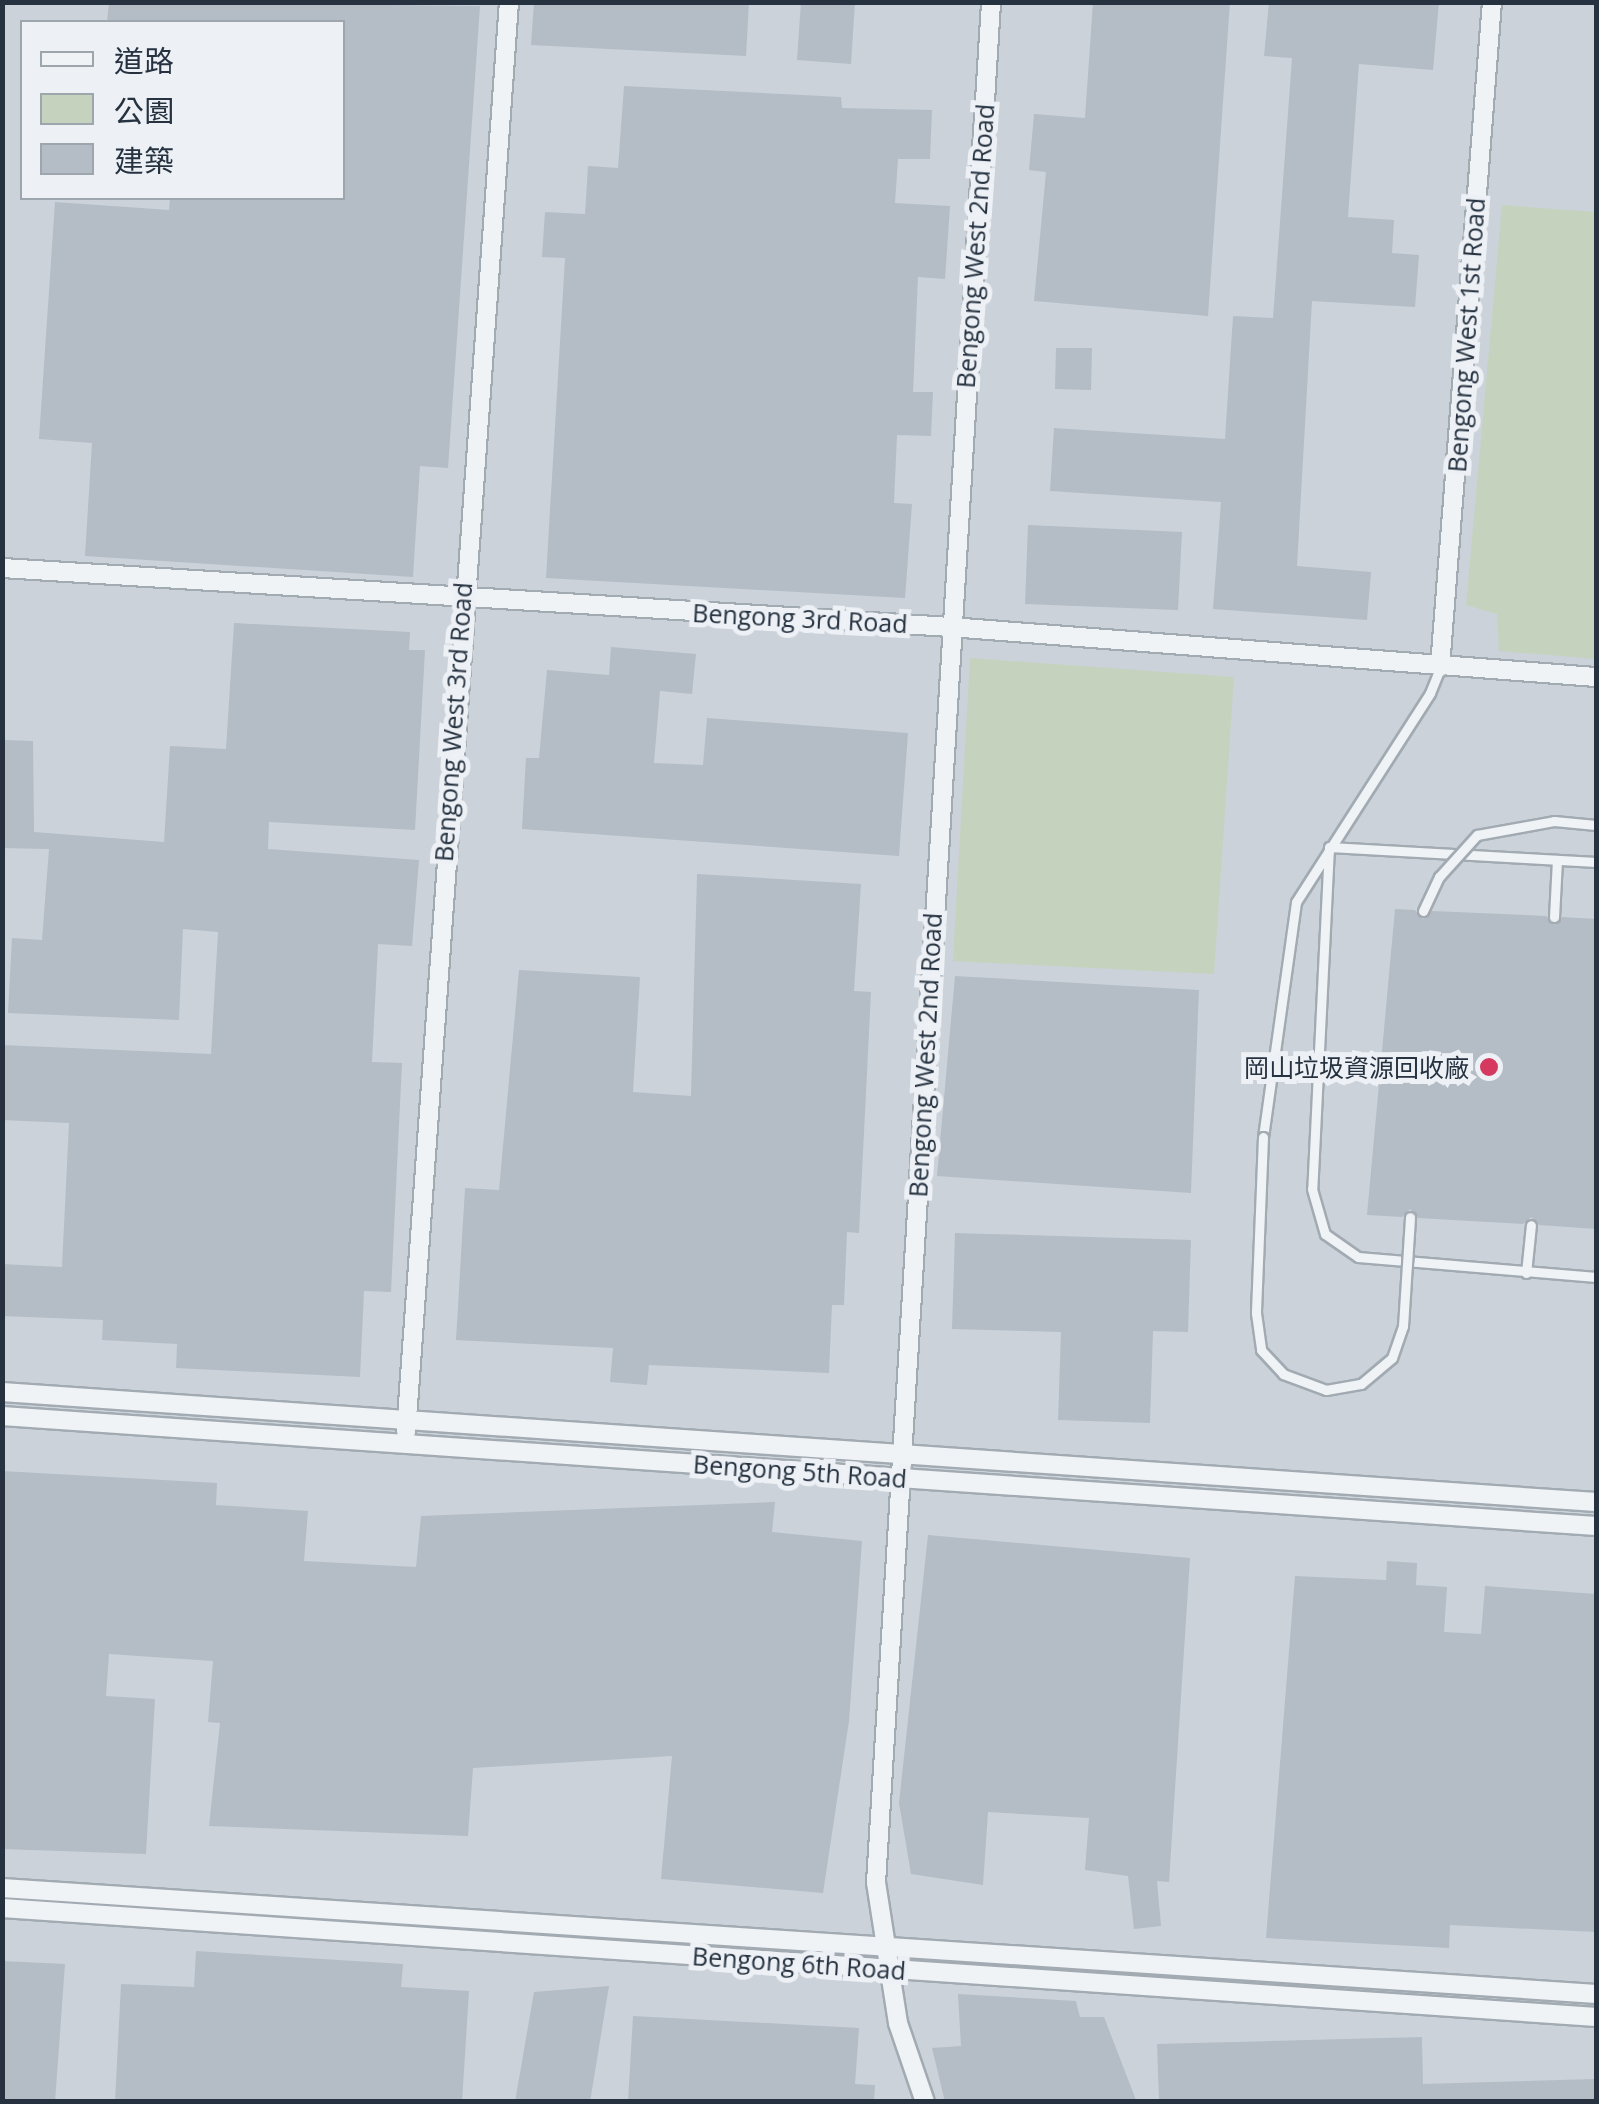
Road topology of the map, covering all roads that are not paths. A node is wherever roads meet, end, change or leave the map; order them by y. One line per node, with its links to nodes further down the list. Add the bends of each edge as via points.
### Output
1 (509, 2): 5 (street, Bengong West 3rd Road)
2 (991, 2): 6 (street, Bengong West 2nd Road)
3 (1492, 2): 7 (street, Bengong West 1st Road)
4 (2, 568): 5 (street, Bengong 3rd Road)
5 (462, 600): 6 (street, Bengong 3rd Road); 21 (street, Bengong West 3rd Road)
6 (950, 627): 7 (street, Bengong 3rd Road); 23 (street, Bengong West 2nd Road)
7 (1440, 667): 8 (street, Bengong 3rd Road); 10 (lane, via 1430,693)
8 (1596, 678)
9 (1596, 825): 13 (lane, bridge, via 1554,821 1477,835 1439,876)
10 (1329, 847): 11 (lane); 15 (lane, bridge, via 1296,902 1263,1136 1256,1313 1261,1350 1283,1374 1326,1390 1361,1384 1392,1358 1404,1326); 17 (lane, via 1312,1190 1325,1234 1358,1257)
11 (1556, 860): 12 (lane); 14 (lane)
12 (1596, 862)
13 (1423, 910)
14 (1554, 917)
15 (1410, 1218)
16 (1531, 1225): 17 (lane)
17 (1526, 1273): 18 (lane)
18 (1596, 1276)
19 (2, 1392): 21 (street, Bengong 5th Road)
20 (2, 1416): 22 (street, Bengong 5th Road)
21 (407, 1420): 22 (street, Bengong West 3rd Road); 23 (street, Bengong 5th Road)
22 (405, 1442): 24 (street, Bengong 5th Road)
23 (901, 1454): 24 (street, Bengong West 2nd Road); 25 (street, Bengong 5th Road)
24 (899, 1478): 26 (street, Bengong 5th Road); 29 (street, Bengong West 2nd Road, via 876,1883)
25 (1596, 1502)
26 (1596, 1526)
27 (2, 1888): 29 (street, Bengong 6th Road)
28 (2, 1908): 30 (street, Bengong 6th Road)
29 (888, 1948): 30 (street, Bengong West 2nd Road); 31 (street, Bengong 6th Road)
30 (890, 1969): 32 (street, Bengong 6th Road); 33 (street, Bengong West 2nd Road, via 898,2023)
31 (1596, 1994)
32 (1596, 2017)
33 (925, 2102)

